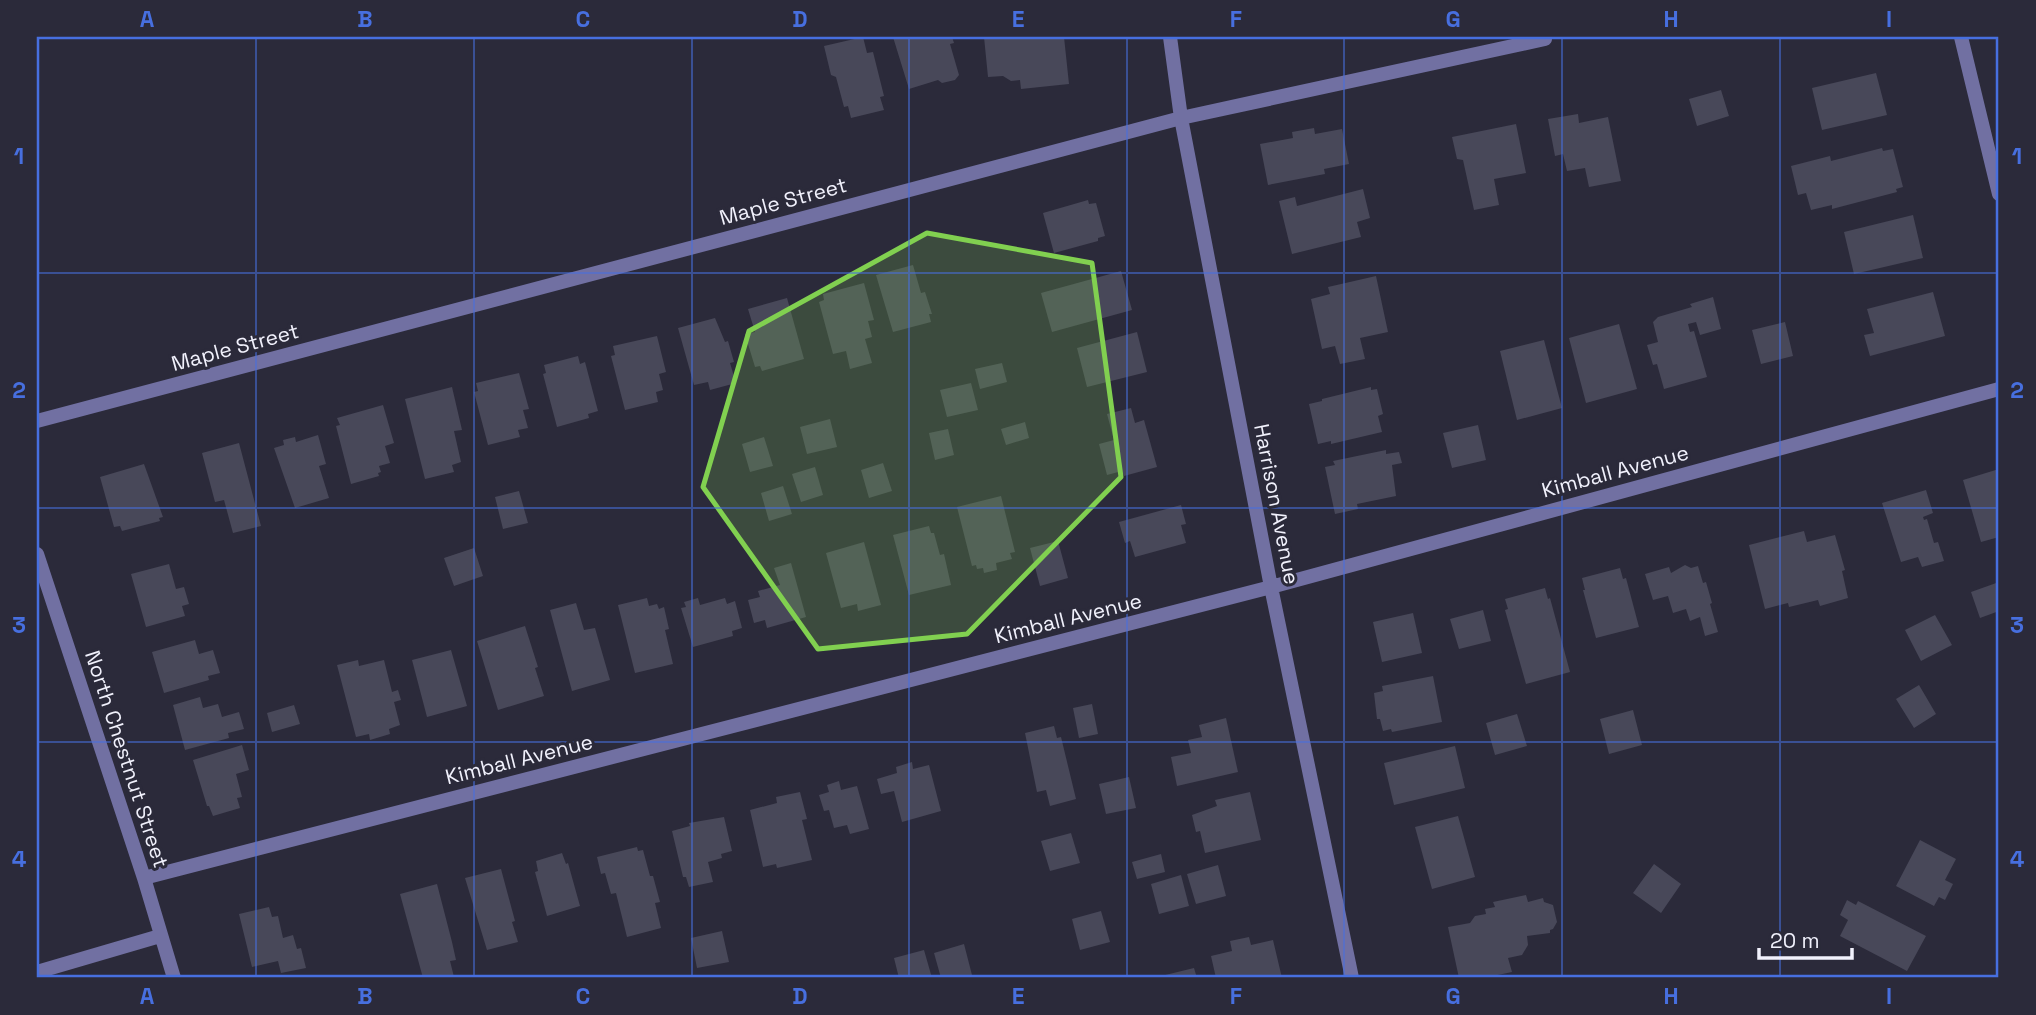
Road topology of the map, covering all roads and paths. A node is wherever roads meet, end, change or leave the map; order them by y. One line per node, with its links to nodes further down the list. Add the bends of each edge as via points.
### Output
1 (1170, 37): 4 (street, Harrison Avenue)
2 (1961, 37): 5 (street)
3 (1545, 39): 4 (street, Maple Street)
4 (1181, 118): 7 (street, Maple Street); 9 (street, Harrison Avenue)
5 (1999, 194)
6 (1999, 389): 9 (street, Kimball Avenue)
7 (37, 421)
8 (37, 554): 10 (street, North Chestnut Street)
9 (1271, 587): 10 (street, Kimball Avenue); 14 (street, Harrison Avenue)
10 (144, 878): 11 (street, North Chestnut Street)
11 (160, 936): 12 (street); 13 (street, North Chestnut Street)
12 (37, 972)
13 (174, 978)
14 (1352, 978)

